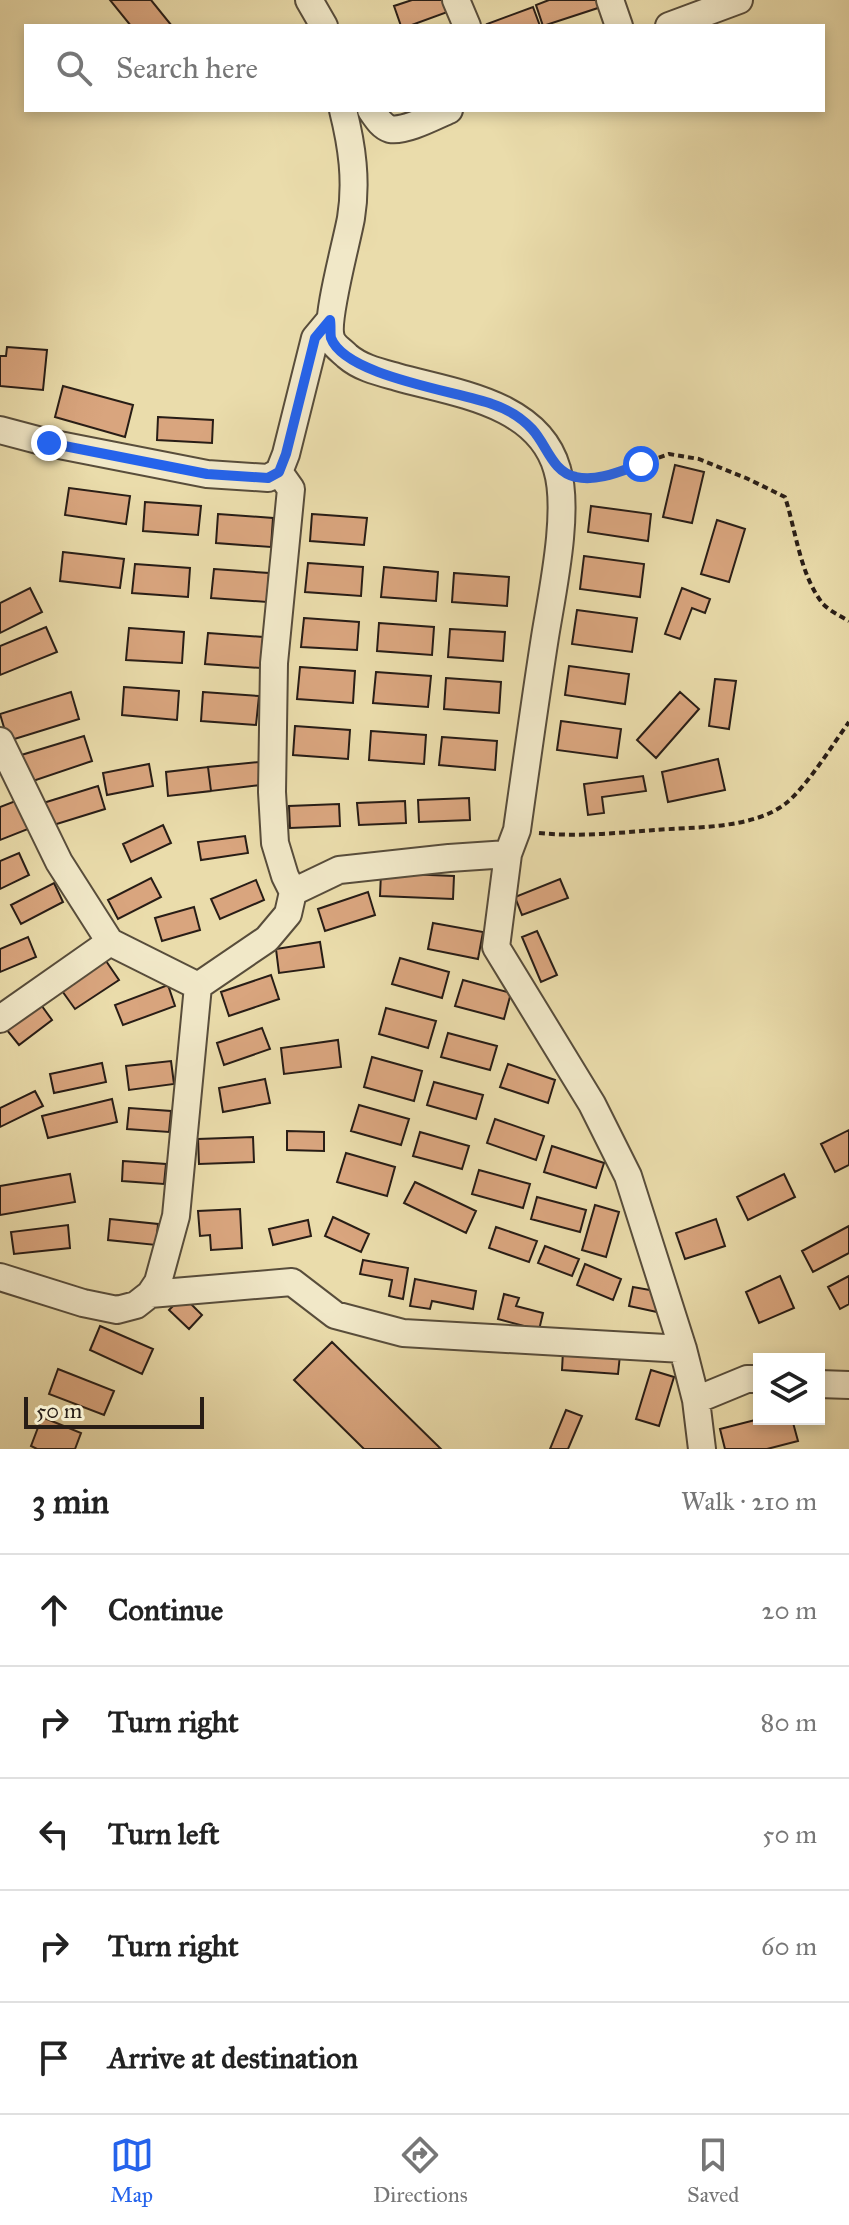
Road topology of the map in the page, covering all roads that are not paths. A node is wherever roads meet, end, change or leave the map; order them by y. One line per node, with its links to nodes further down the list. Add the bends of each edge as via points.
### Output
1 (298, 0): 6 (street)
2 (309, 0): 7 (street)
3 (456, 0): 8 (street)
4 (610, 0): 9 (street)
5 (739, 0): 10 (street)
6 (308, 24)
7 (323, 24)
8 (466, 24)
9 (618, 24)
10 (674, 24)
11 (343, 112): 14 (street, via 354,183)
12 (372, 112): 13 (street, via 390,129)
13 (444, 112)
14 (330, 320): 16 (street, via 315,338); 18 (street, via 331,338 353,361 515,414 539,438 557,468 558,553)
15 (0, 430): 16 (street, via 207,474 268,478)
16 (279, 472): 19 (street, via 291,489 274,663 272,792 275,843)
17 (0, 741): 20 (street, via 59,862)
18 (512, 842): 19 (street, via 449,858 339,870); 25 (street, via 496,947 592,1104 628,1176)
19 (293, 892): 21 (street, via 288,914 267,939)
20 (110, 942): 21 (street); 22 (street)
21 (198, 986): 24 (street, via 176,1216)
22 (0, 1019)
23 (0, 1277): 24 (street, via 117,1310)
24 (150, 1294): 25 (street, via 292,1282 335,1315 403,1333)
25 (683, 1349): 29 (street)
26 (753, 1379): 29 (street)
27 (825, 1384): 28 (street)
28 (849, 1385)
29 (696, 1400): 30 (street)
30 (702, 1449)

